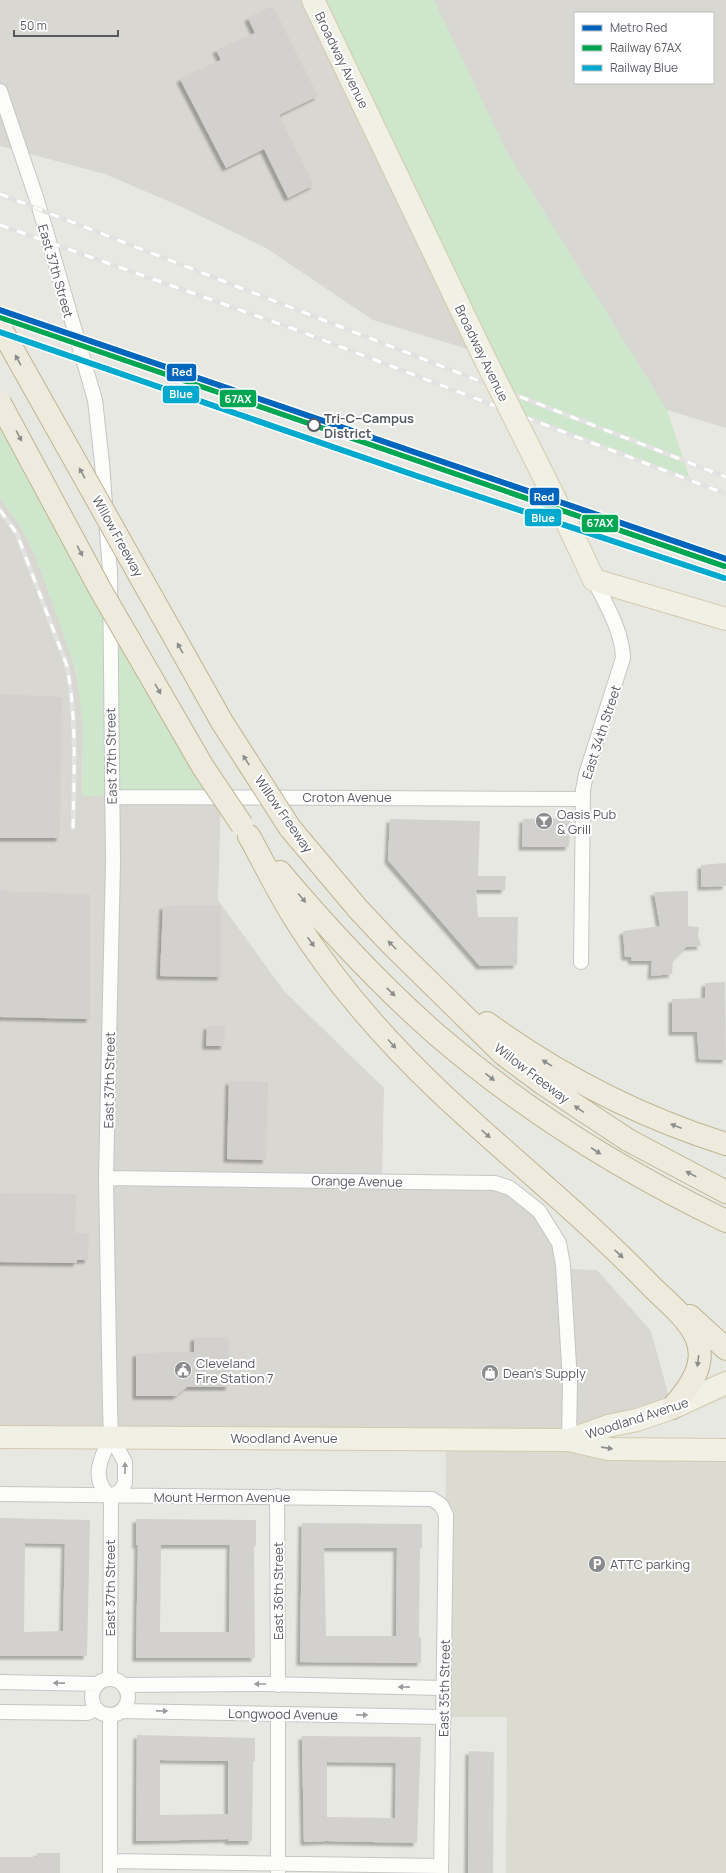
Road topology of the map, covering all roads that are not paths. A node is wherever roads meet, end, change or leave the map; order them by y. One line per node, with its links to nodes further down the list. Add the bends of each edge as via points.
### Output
1 (313, 0): 5 (main road, Broadway Avenue, bridge)
2 (0, 91): 7 (street, East 37th Street, via 37,200 95,400 110,572)
3 (0, 327): 11 (highway, Willow Freeway, one-way to 3, bridge, via 358,909 290,828 222,722)
4 (0, 403): 9 (highway, Willow Freeway, one-way to 9, bridge, via 100,589 203,767)
5 (594, 580): 6 (main road); 8 (street, East 34th Street, via 618,631 623,658 586,774)
6 (726, 619)
7 (112, 797): 8 (street, Croton Avenue); 13 (street, East 37th Street, via 113,880)
8 (583, 799): 10 (street, East 34th Street)
9 (246, 831): 15 (highway, Willow Freeway, one-way to 15, via 336,936 400,1001 449,1044 517,1098 603,1155); 16 (highway, one-way to 16, via 293,916 345,989 389,1040 442,1094)
10 (581, 962)
11 (430, 982): 12 (highway, one-way to 11, via 592,1089 511,1040); 14 (highway, Willow Freeway, one-way to 11, via 628,1140 542,1083 503,1054)
12 (726, 1144)
13 (106, 1178): 21 (street, East 37th Street); 22 (street, Orange Avenue, via 495,1183 510,1188 539,1211 559,1243 563,1264 570,1382)
14 (726, 1192)
15 (726, 1220)
16 (640, 1274): 17 (highway); 19 (highway, one-way to 19, via 686,1323 698,1344 696,1373 688,1391)
17 (726, 1349)
18 (726, 1383): 19 (main road, Woodland Avenue)
19 (672, 1408): 22 (main road, Woodland Avenue)
20 (0, 1437): 21 (main road, Woodland Avenue)
21 (111, 1437): 22 (main road, Woodland Avenue); 26 (street, East 37th Street, via 99,1462 99,1484); 26 (street, East 37th Street, one-way to 21, via 121,1490 125,1483 125,1462)
22 (569, 1440): 23 (main road, Woodland Avenue, one-way to 23, via 608,1449)
23 (726, 1450)
24 (0, 1494): 26 (street, Mount Hermon Avenue)
25 (277, 1496): 26 (street, Mount Hermon Avenue); 27 (street, Mount Hermon Avenue, via 432,1499); 31 (street, East 36th Street)
26 (111, 1497): 28 (street, East 37th Street)
27 (441, 1505): 32 (street, East 35th Street, via 446,1515)
28 (104, 1681): 29 (street, one-way to 29); 30 (street); 33 (street, via 92,1693)
29 (0, 1682)
30 (123, 1685): 31 (street, one-way to 30); 35 (street, via 128,1695 127,1706)
31 (278, 1685): 32 (street, one-way to 31)
32 (443, 1688): 37 (street, East 35th Street)
33 (96, 1710): 34 (street, via 87,1713); 35 (street, via 105,1715)
34 (0, 1712)
35 (117, 1713): 36 (street, Longwood Avenue, one-way to 36); 38 (street)
36 (278, 1714): 37 (street, Longwood Avenue, one-way to 37); 39 (street)
37 (444, 1717): 40 (street, East 35th Street)
38 (110, 1867): 39 (street)
39 (278, 1868): 40 (street)
40 (441, 1869)

